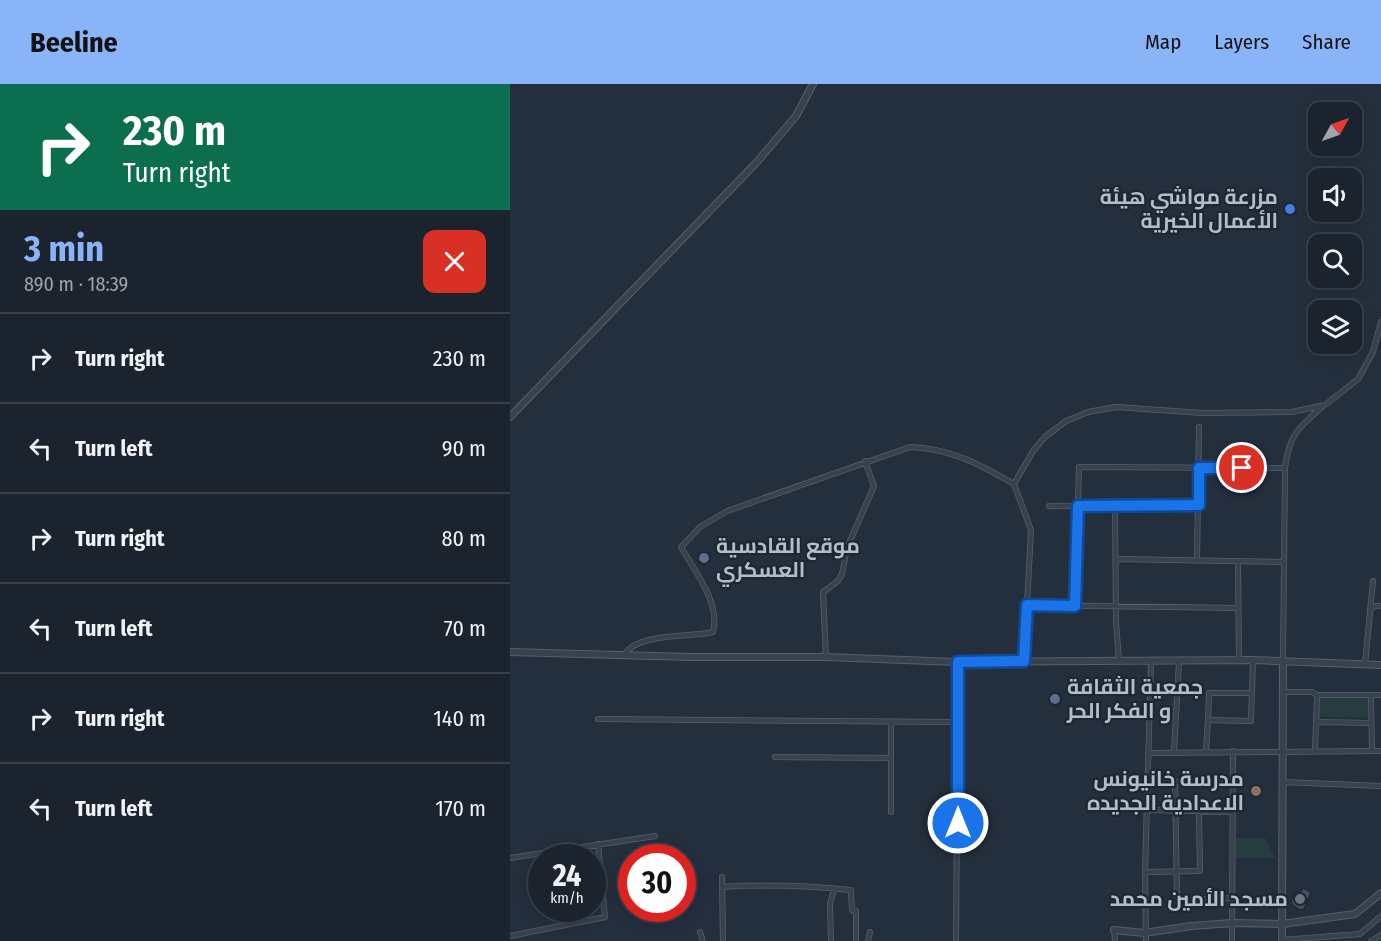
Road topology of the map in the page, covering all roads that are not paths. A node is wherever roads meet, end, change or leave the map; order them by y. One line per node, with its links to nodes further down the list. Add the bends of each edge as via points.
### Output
1 (813, 84): 4 (street, via 796,116 757,162)
2 (1381, 322): 3 (street, via 1373,352 1358,379)
3 (1325, 405): 8 (street, via 1307,420 1288,445); 9 (street, via 1292,412 1202,413 1116,407 1088,412 1066,421 1045,437)
4 (510, 417)
5 (1199, 427): 7 (street)
6 (865, 461): 9 (street, via 910,447 932,448 969,459); 26 (street, via 727,511 700,527 681,546 712,603 713,632 643,641); 27 (street, via 874,486 847,548 838,582 823,592)
7 (1199, 468): 8 (street); 10 (street); 12 (street, via 1079,468)
8 (1285, 468): 17 (street)
9 (1014, 484): 19 (street, via 1030,530)
10 (1199, 505): 13 (street); 15 (street)
11 (1049, 506): 12 (street)
12 (1078, 506): 13 (street); 20 (street)
13 (1115, 506): 14 (street)
14 (1116, 559): 15 (street); 21 (street)
15 (1197, 561): 17 (street)
16 (1238, 562): 23 (street)
17 (1284, 562): 35 (street)
18 (1373, 582): 24 (street)
19 (1027, 605): 20 (street); 29 (street)
20 (1075, 606): 21 (street)
21 (1116, 606): 23 (street); 30 (street)
22 (1381, 606): 24 (street)
23 (1238, 608): 32 (street)
24 (1370, 610): 36 (street)
25 (510, 652): 26 (street)
26 (624, 655): 27 (street)
27 (826, 657): 33 (street)
28 (1253, 660): 32 (street); 35 (street); 39 (street)
29 (1024, 661): 30 (street); 33 (street)
30 (1119, 661): 31 (street)
31 (1150, 661): 34 (street); 56 (street)
32 (1239, 661): 34 (street)
33 (958, 662): 97 (street)
34 (1179, 662): 50 (street)
35 (1283, 662): 36 (street); 38 (street)
36 (1365, 664): 37 (street)
37 (1381, 665)
38 (1284, 692): 40 (street); 49 (street)
39 (1251, 693): 44 (street, via 1209,693); 44 (street, via 1251,721)
40 (1317, 695): 41 (street); 47 (street)
41 (1371, 695): 42 (street); 48 (street)
42 (1381, 695)
43 (598, 718): 45 (street)
44 (1208, 720): 51 (street)
45 (891, 722): 46 (street); 58 (street)
46 (956, 722)
47 (1316, 722): 48 (street); 53 (street)
48 (1371, 723): 54 (street)
49 (1284, 750): 52 (street); 53 (street); 60 (street)
50 (1174, 751): 51 (street); 56 (street)
51 (1206, 751): 52 (street)
52 (1233, 751): 62 (street)
53 (1315, 751): 54 (street)
54 (1372, 751): 55 (street)
55 (1381, 751)
56 (1148, 753): 59 (street)
57 (775, 757): 58 (street)
58 (891, 758): 67 (street)
59 (1148, 781): 61 (street); 64 (street)
60 (1281, 782): 63 (street); 84 (street)
61 (1175, 783): 62 (street); 65 (street)
62 (1233, 784): 68 (street)
63 (1381, 786)
64 (1148, 810): 65 (street); 74 (street)
65 (1176, 810): 66 (street); 73 (street)
66 (1199, 811): 68 (street); 73 (street, via 1200,871)
67 (891, 812)
68 (1233, 812): 79 (street)
69 (655, 836): 70 (street)
70 (598, 844)
71 (528, 855): 72 (street)
72 (510, 858)
73 (1176, 870): 74 (street); 79 (street, via 1181,900)
74 (1145, 872): 88 (street)
75 (722, 878): 76 (street)
76 (722, 887): 77 (street, via 770,884); 93 (street)
77 (834, 889): 94 (street, via 830,904); 95 (street, via 851,890)
78 (1379, 895): 80 (street); 84 (street, via 1355,914)
79 (1234, 898): 83 (street)
80 (1381, 904)
81 (1381, 916): 91 (street, via 1360,934)
82 (580, 922): 90 (street)
83 (1233, 923): 84 (street); 88 (street); 100 (street)
84 (1281, 924): 91 (street)
85 (1114, 930): 88 (street); 98 (street)
86 (700, 932): 92 (street)
87 (870, 932): 96 (street)
88 (1144, 933): 99 (street)
89 (1381, 935): 101 (street)
90 (510, 936)
91 (1282, 940)
92 (703, 941)
93 (723, 941)
94 (831, 941)
95 (856, 941)
96 (868, 941)
97 (956, 941)
98 (1115, 941)
99 (1146, 941)
100 (1232, 941)
101 (1371, 941)

